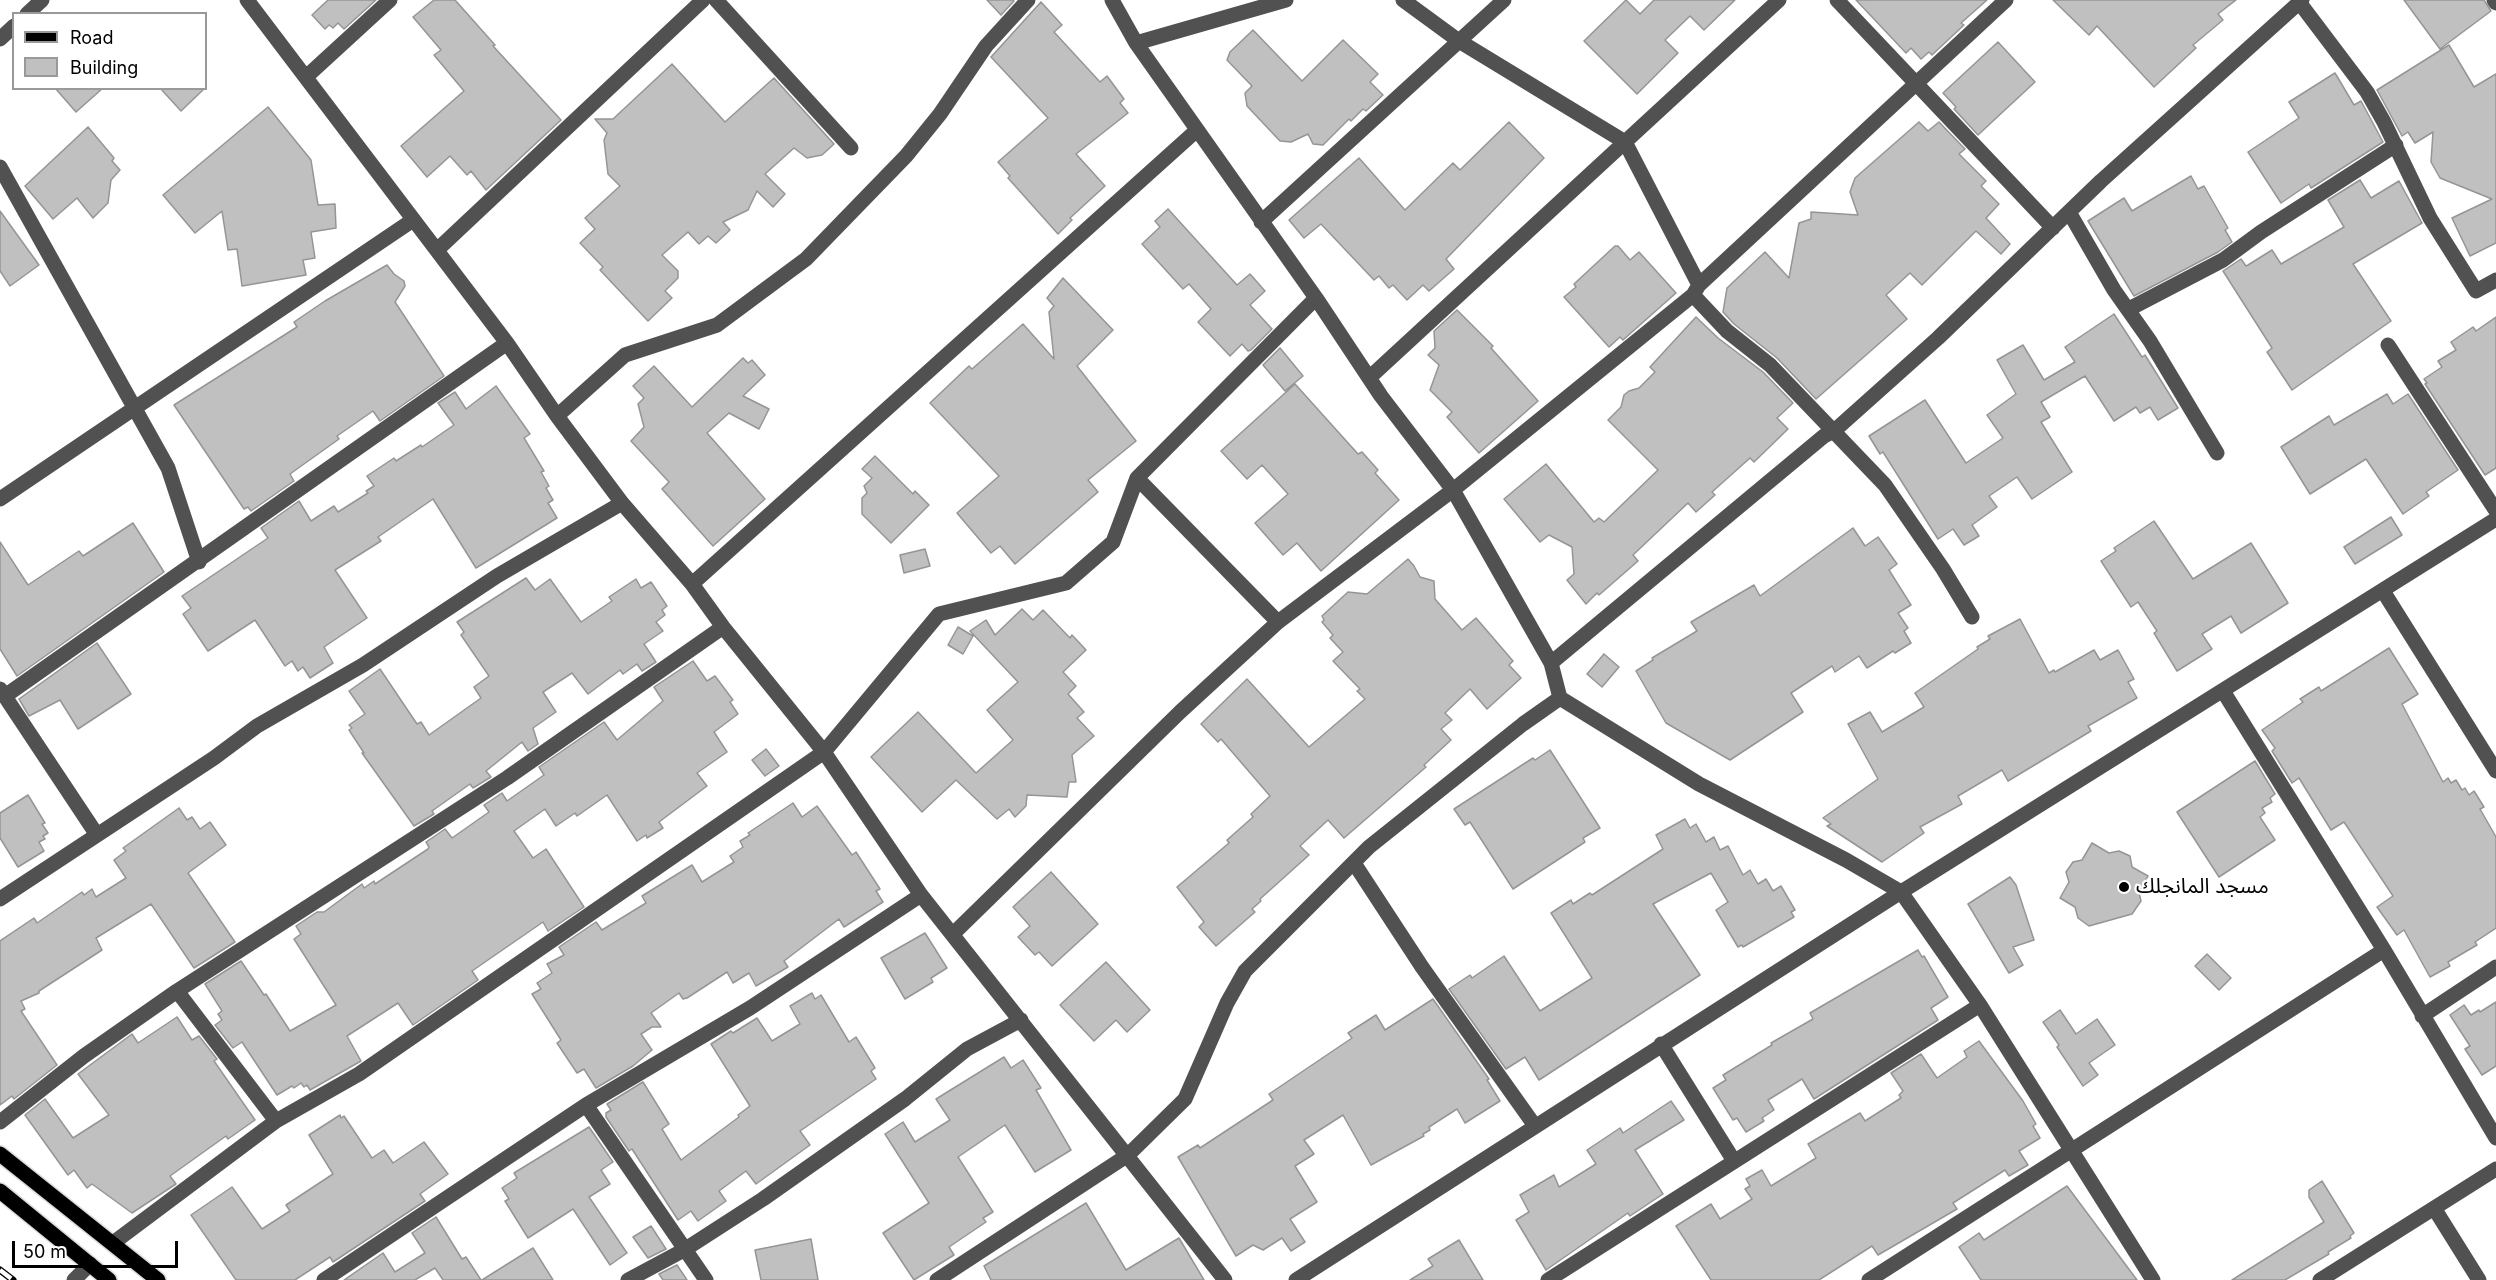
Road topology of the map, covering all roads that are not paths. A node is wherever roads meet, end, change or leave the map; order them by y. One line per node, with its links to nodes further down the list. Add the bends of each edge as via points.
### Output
1 (42, 0): 15 (street)
2 (247, 0): 20 (street)
3 (390, 0): 20 (street)
4 (703, 0): 31 (street)
5 (716, 0): 25 (street)
6 (1028, 0): 40 (street, via 986,46 906,156 806,259 717,325 625,355)
7 (1112, 0): 19 (street)
8 (1286, 0): 19 (street)
9 (1403, 0): 18 (street)
10 (1504, 0): 18 (street)
11 (1779, 0): 23 (street)
12 (1837, 0): 21 (street)
13 (2006, 0): 21 (street)
14 (2301, 1): 24 (street, via 2367,92); 27 (street)
15 (29, 12)
16 (12, 28): 17 (street)
17 (0, 39)
18 (1459, 41): 23 (street); 29 (street)
19 (1136, 43): 22 (street)
20 (306, 77): 28 (street)
21 (1916, 83): 30 (street); 33 (street)
22 (1197, 130): 29 (street); 50 (street)
23 (1625, 142): 33 (street); 38 (street)
24 (2396, 145): 32 (street, via 2430,218 2476,291); 35 (street, via 2223,260)
25 (851, 148)
26 (0, 167): 39 (street)
27 (2069, 212): 30 (street); 35 (street)
28 (413, 220): 31 (street); 39 (street)
29 (1261, 222): 34 (street)
30 (2053, 228): 41 (street)
31 (437, 250): 36 (street)
32 (2496, 280)
33 (1696, 290): 41 (street, via 1727,331 1770,365); 44 (street)
34 (1316, 298): 38 (street); 43 (street)
35 (2129, 309): 42 (street)
36 (507, 343): 40 (street); 49 (street)
37 (2388, 345): 47 (street)
38 (1369, 378): 44 (street)
39 (134, 408): 45 (street); 49 (street, via 168,468)
40 (557, 416): 46 (street)
41 (1834, 431): 52 (street, via 1886,485); 55 (street)
42 (2217, 453)
43 (1137, 478): 53 (street); 59 (street, via 1113,542 1066,582 939,614)
44 (1453, 490): 53 (street); 55 (street)
45 (0, 499)
46 (622, 503): 50 (street); 61 (street, via 497,576 363,665 257,726)
47 (2496, 511)
48 (2496, 519): 51 (street)
49 (199, 562): 57 (street)
50 (692, 584): 54 (street)
51 (2383, 591): 56 (street); 60 (street)
52 (1972, 617)
53 (1278, 622): 66 (street)
54 (723, 627): 59 (street); 69 (street, via 507,778)
55 (1551, 663): 58 (street)
56 (2223, 691): 63 (street); 67 (street)
57 (3, 692): 61 (street)
58 (1560, 698): 62 (street, via 1369,847); 63 (street, via 1699,784)
59 (824, 752): 64 (street); 75 (street, via 359,1074)
60 (2496, 771)
61 (97, 835): 65 (street)
62 (1354, 863): 77 (street); 81 (street, via 1245,971 1185,1099)
63 (1902, 892): 70 (street); 73 (street)
64 (921, 895): 66 (street); 74 (street, via 750,1008)
65 (0, 899)
66 (952, 934): 72 (street)
67 (2384, 950): 71 (street); 79 (street)
68 (2496, 967): 71 (street)
69 (177, 991): 75 (street); 76 (street, via 84,1056)
70 (1980, 1005): 79 (street); 82 (street)
71 (2422, 1016): 78 (street)
72 (1021, 1020): 81 (street); 87 (street, via 967,1049 905,1099)
73 (1661, 1044): 77 (street); 82 (street)
74 (586, 1105): 87 (street); 92 (street)
75 (276, 1121): 86 (street)
76 (0, 1122)
77 (1535, 1126): 97 (street)
78 (2496, 1138)
79 (2072, 1152): 99 (street); 100 (street)
80 (0, 1154): 86 (main road)
81 (1128, 1155): 95 (street); 96 (street)
82 (1734, 1161): 98 (street)
83 (2496, 1169): 85 (street)
84 (0, 1191): 88 (main road)
85 (2433, 1208): 101 (street); 102 (street)
86 (113, 1243): 91 (main road)
87 (684, 1250): 93 (street); 94 (street)
88 (90, 1264): 89 (street); 90 (main road)
89 (74, 1280)
90 (110, 1280)
91 (158, 1280)
92 (324, 1280)
93 (628, 1280)
94 (706, 1280)
95 (937, 1280)
96 (1225, 1280)
97 (1297, 1280)
98 (1548, 1280)
99 (1869, 1280)
100 (2153, 1280)
101 (2320, 1280)
102 (2480, 1280)

